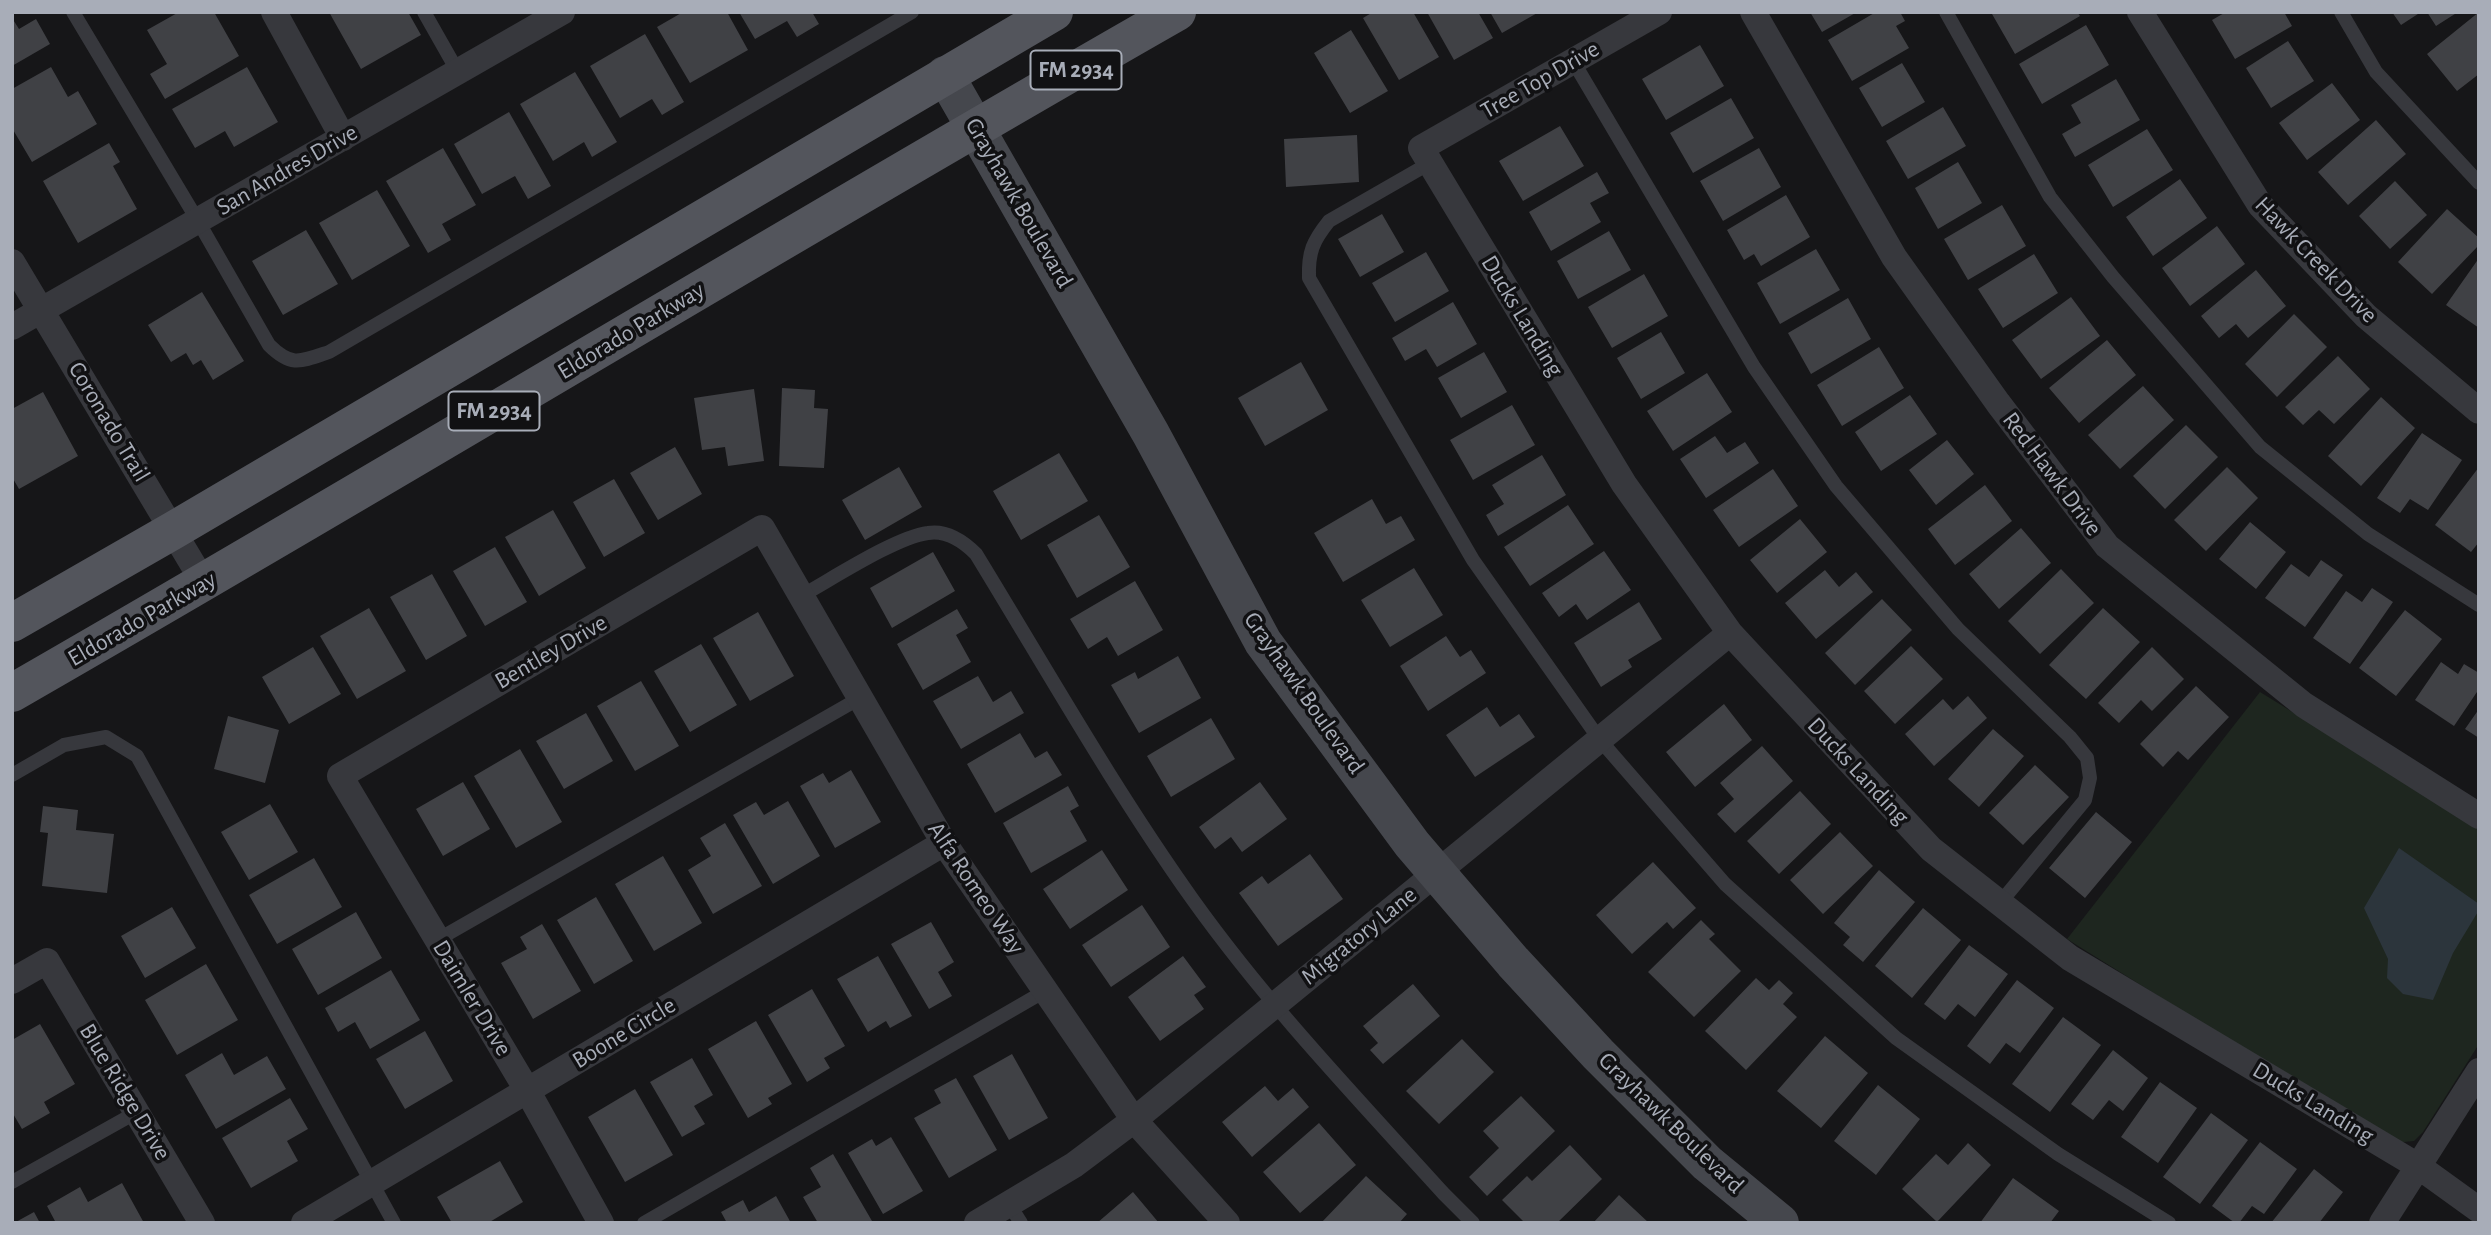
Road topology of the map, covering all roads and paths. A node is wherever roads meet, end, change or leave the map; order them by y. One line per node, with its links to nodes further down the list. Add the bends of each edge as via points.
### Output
1 (73, 12): 20 (lane)
2 (274, 12): 17 (street)
3 (424, 12): 14 (lane)
4 (562, 12): 14 (street, San Andres Drive)
5 (912, 12): 20 (lane, via 312,358 283,359 268,345)
6 (1054, 12): 15 (main road, FM 2934)
7 (1177, 12): 16 (main road, Eldorado Parkway / FM 2934)
8 (1660, 12): 13 (street, Tree Top Drive)
9 (1753, 12): 37 (street, Red Hawk Drive, via 1894,257 2107,546 2304,705)
10 (1945, 12): 29 (lane, via 2050,197 2260,447 2368,534)
11 (2140, 12): 24 (street, Hawk Creek Drive, via 2260,205 2366,316)
12 (2341, 12): 19 (lane, via 2375,72)
13 (1573, 61): 18 (street, Tree Top Drive); 40 (lane, via 1754,367 1836,486 1958,629 2087,758 2090,778 2085,800)
14 (458, 72): 17 (street, San Andres Drive)
15 (945, 75): 16 (street, Grayhawk Boulevard); 26 (main road, FM 2934)
16 (975, 127): 27 (main road, Eldorado Parkway / FM 2934); 39 (street, Grayhawk Boulevard, via 1151,434 1263,642)
17 (343, 138): 20 (street, San Andres Drive)
18 (1425, 155): 31 (street, Ducks Landing, via 1624,484); 34 (lane, via 1329,221 1308,258 1309,278 1473,560)
19 (2479, 183)
20 (198, 221): 22 (street, San Andres Drive)
21 (12, 262): 22 (street, Coronado Trail)
22 (41, 310): 23 (street, San Andres Drive); 26 (street, Coronado Trail)
23 (12, 327)
24 (2479, 411)
25 (762, 528): 28 (street, Alfa Romeo Way); 36 (street, Bentley Drive)
26 (174, 530): 27 (street, Coronado Trail); 30 (main road, FM 2934)
27 (204, 583): 32 (main road, Eldorado Parkway / FM 2934)
28 (802, 596): 33 (street, Alfa Romeo Way); 44 (lane, via 901,541 929,532 964,542 976,554 1121,794)
29 (2479, 606)
30 (12, 623)
31 (1730, 633): 34 (street, Migratory Lane); 40 (street, Ducks Landing, via 1931,849)
32 (12, 693)
33 (860, 698): 38 (street, Alfa Romeo Way); 41 (lane)
34 (1600, 740): 39 (street, Migratory Lane); 63 (lane, via 1725,884 1896,1038 2058,1154)
35 (12, 775): 51 (lane, via 64,745 106,737 136,756)
36 (340, 776): 41 (street, Daimler Drive)
37 (2479, 816)
38 (944, 843): 43 (street, Alfa Romeo Way); 46 (street, Boone Circle)
39 (1437, 873): 44 (street, Migratory Lane); 62 (street, Grayhawk Boulevard, via 1598,1054 1707,1163)
40 (2000, 903): 49 (street, Ducks Landing, via 2070,957)
41 (438, 940): 46 (street, Daimler Drive)
42 (12, 981): 47 (street, Blue Ridge Drive, via 47,961)
43 (1045, 991): 48 (street, Alfa Romeo Way); 58 (lane)
44 (1274, 1006): 48 (street, Migratory Lane); 61 (lane)
45 (2479, 1071): 49 (street)
46 (527, 1090): 51 (street, Boone Circle); 57 (street, Daimler Drive)
47 (136, 1112): 50 (lane); 54 (street, Blue Ridge Drive)
48 (1134, 1120): 53 (street, Migratory Lane); 60 (street, Alfa Romeo Way)
49 (2418, 1166): 52 (street, Ducks Landing); 64 (street)
50 (12, 1182)
51 (371, 1183): 55 (street, Boone Circle); 56 (lane)
52 (2479, 1210)
53 (1015, 1213): 59 (street, Migratory Lane)
54 (202, 1223)
55 (304, 1223)
56 (394, 1223)
57 (601, 1223)
58 (644, 1223)
59 (976, 1223)
60 (1227, 1223)
61 (1473, 1223)
62 (1780, 1223)
63 (2169, 1223)
64 (2382, 1223)

